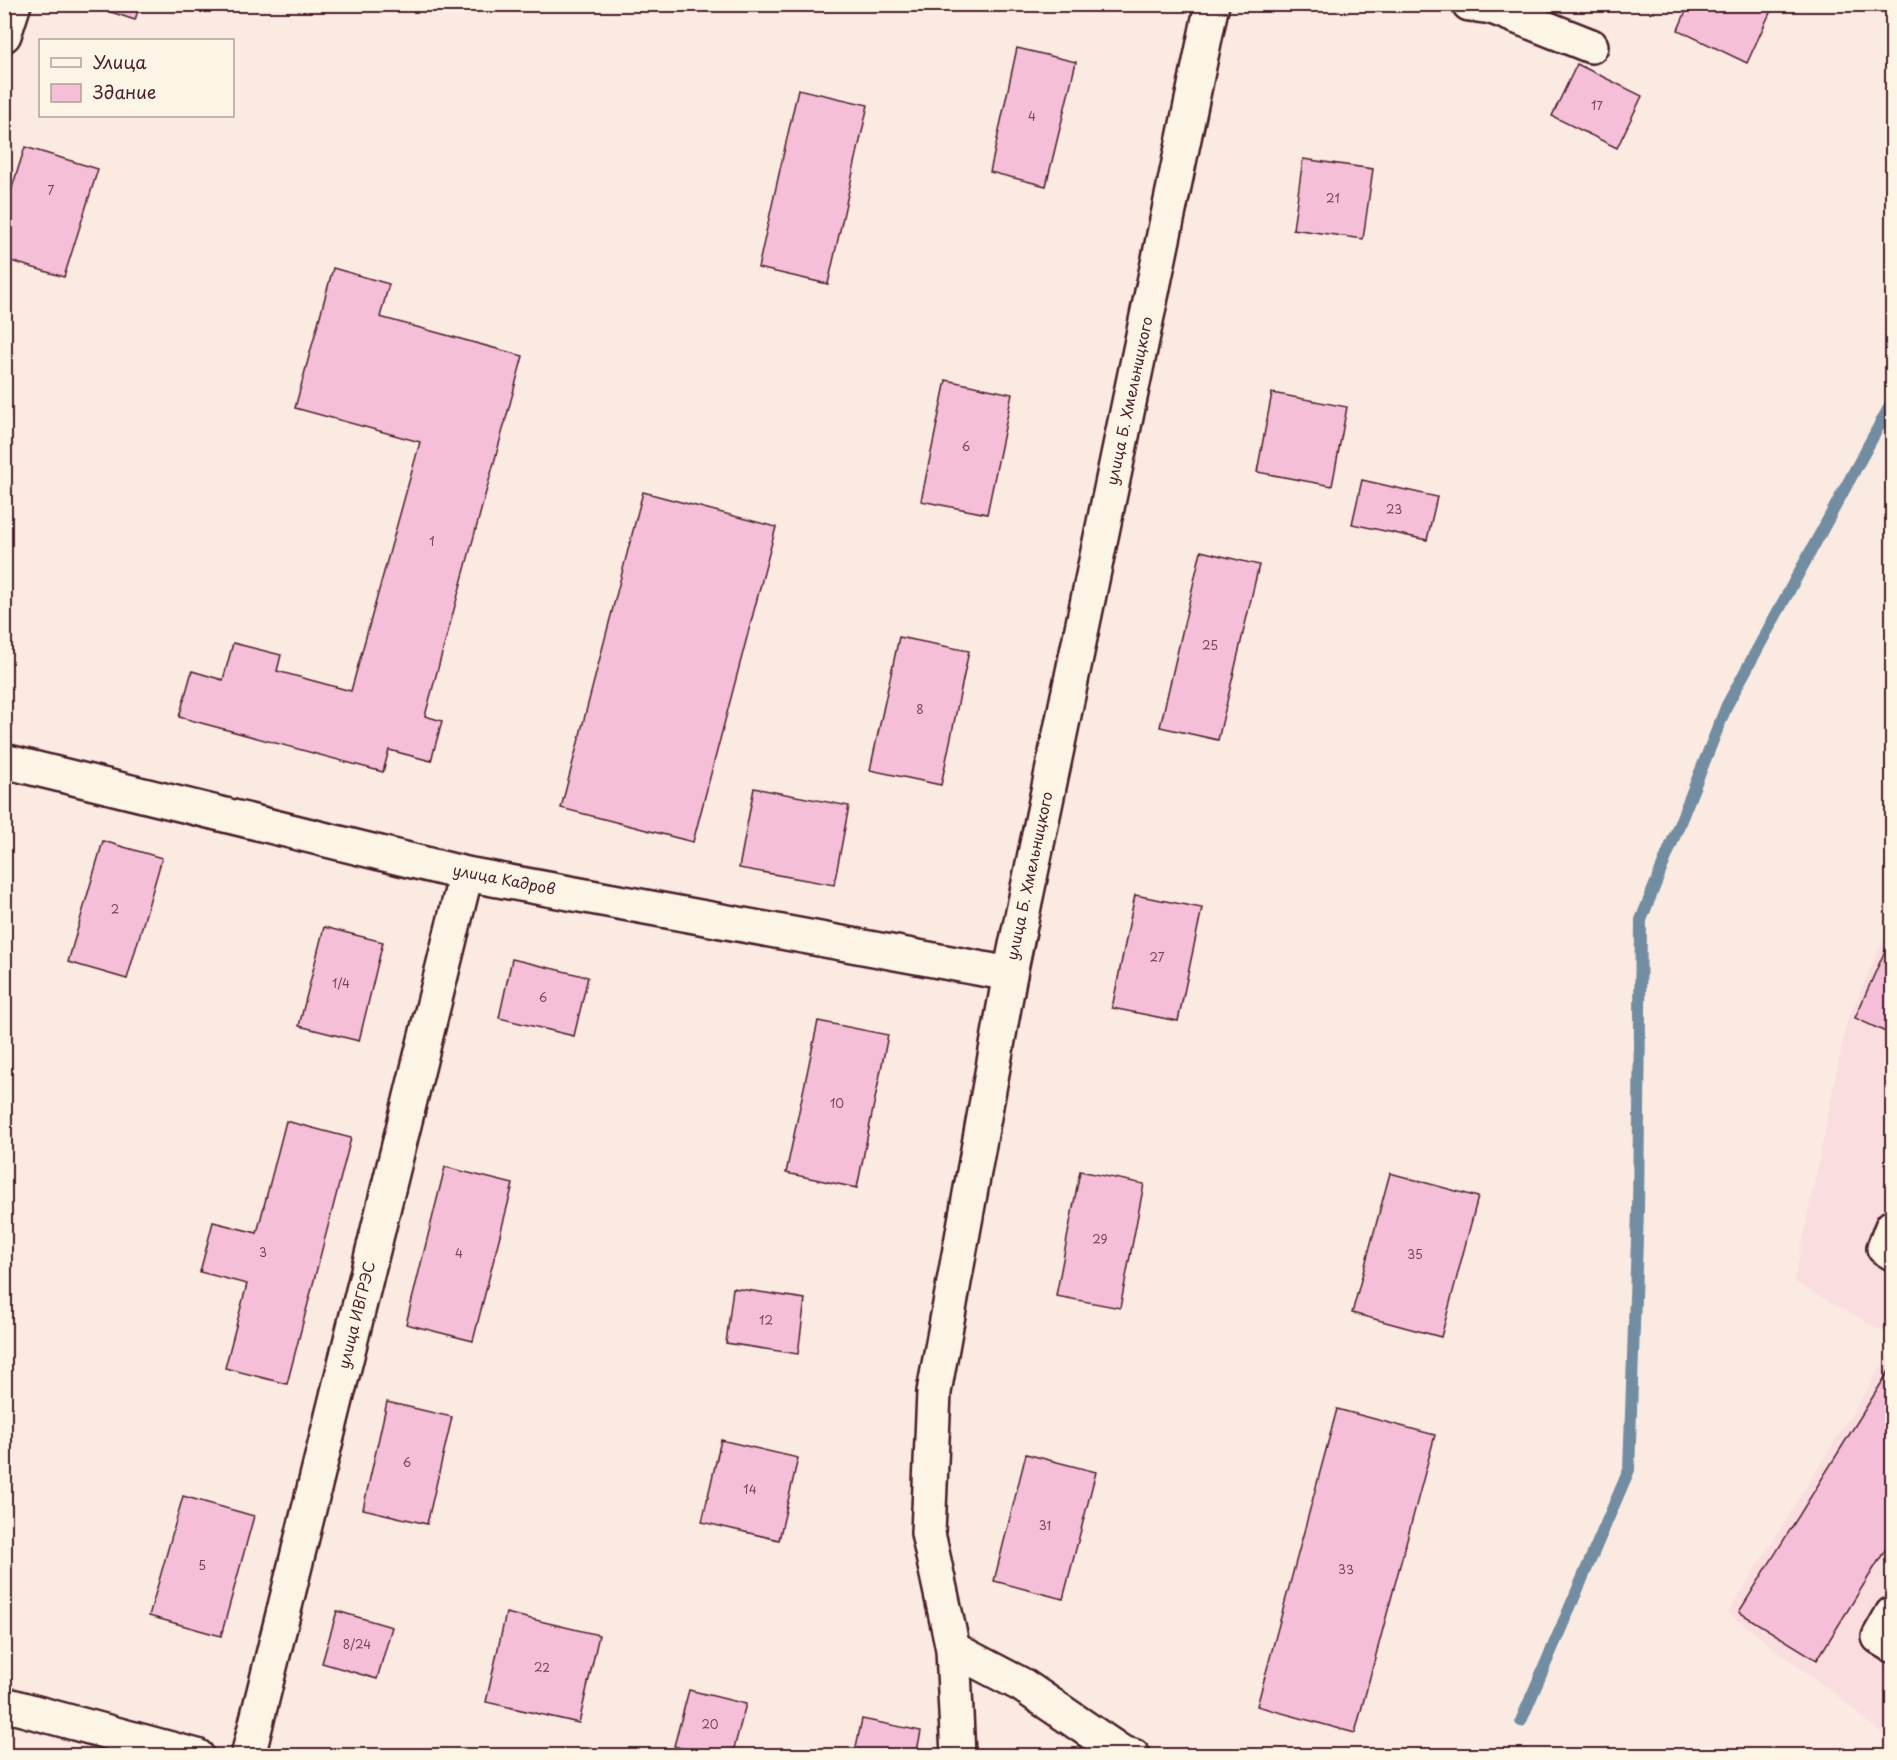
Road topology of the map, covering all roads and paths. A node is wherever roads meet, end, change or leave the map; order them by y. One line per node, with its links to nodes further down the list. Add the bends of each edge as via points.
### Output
1 (14, 4): 4 (street)
2 (1212, 4): 8 (street, улица Б. Хмельницкого)
3 (1470, 4): 5 (street, via 1492,7)
4 (4, 35)
5 (1591, 46)
6 (4, 761): 7 (street, улица Кадров)
7 (466, 874): 8 (street, улица Кадров); 16 (street, улица ИВГРЭС)
8 (1010, 974): 13 (street, улица Б. Хмельницкого, via 934,1392 928,1533)
9 (1893, 1227): 10 (street, via 1884,1248)
10 (1893, 1253)
11 (1893, 1614): 12 (street, via 1879,1637)
12 (1893, 1645)
13 (953, 1649): 17 (street, улица Б. Хмельницкого); 18 (street, via 1022,1685 1122,1753)
14 (4, 1704): 15 (street)
15 (197, 1755)
16 (248, 1755)
17 (958, 1755)
18 (1133, 1755)

